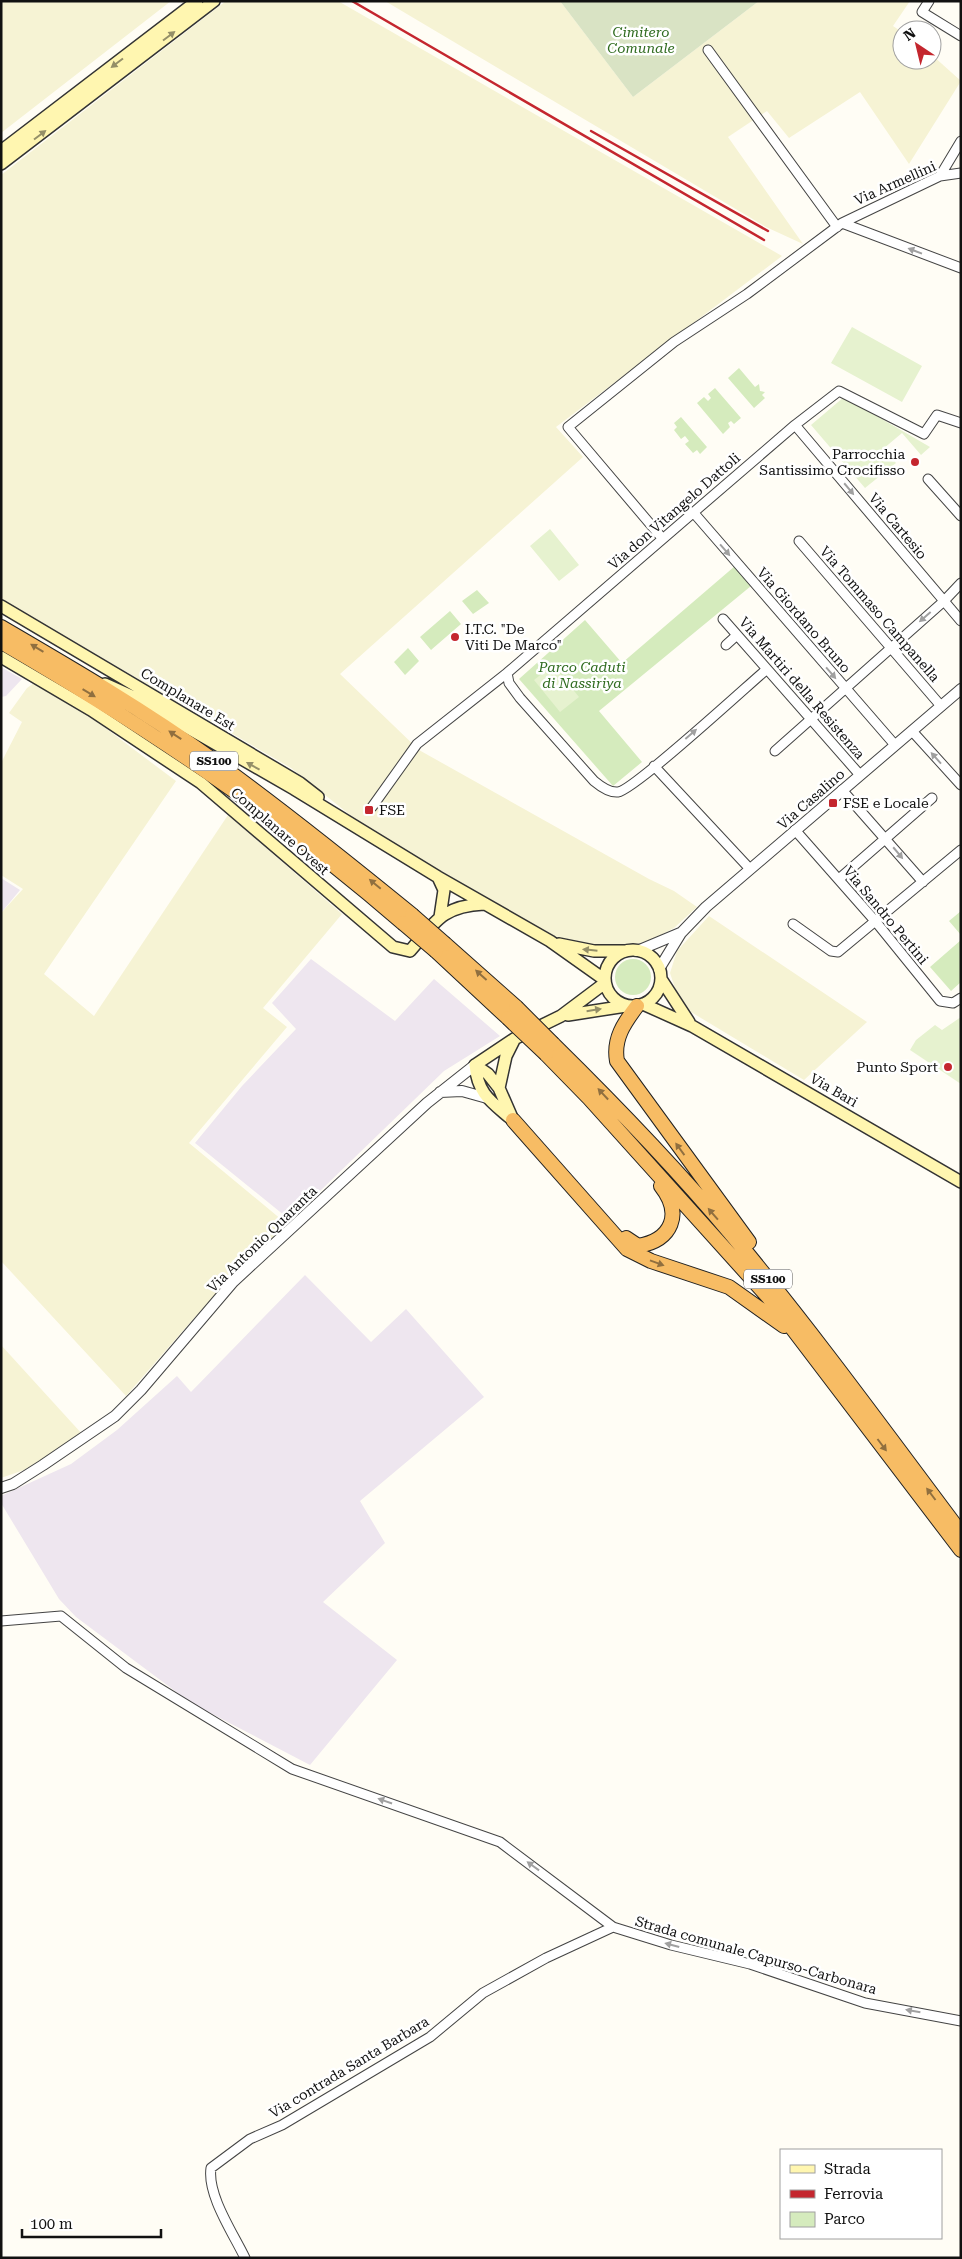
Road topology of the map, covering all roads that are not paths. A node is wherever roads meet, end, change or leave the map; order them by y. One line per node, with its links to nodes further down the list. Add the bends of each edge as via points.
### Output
1 (197, 1): 7 (main road, one-way to 7)
2 (214, 1): 8 (main road, one-way to 2)
3 (929, 1): 4 (street, via 922,12)
4 (961, 36)
5 (708, 50): 11 (street)
6 (961, 142): 10 (street)
7 (1, 151)
8 (1, 164)
9 (961, 173): 10 (street, Via Armellini)
10 (940, 176): 11 (street, Via Armellini)
11 (839, 225): 12 (street, one-way to 11); 18 (street, Via Armellini, via 739,300 674,342 568,427)
12 (961, 268)
13 (961, 423): 14 (street, Via don Vitangelo Dattoli, via 938,415 924,434 839,391)
14 (796, 425): 16 (street, Via don Vitangelo Dattoli); 21 (street, Via Cartesio, one-way to 21)
15 (928, 479): 17 (street)
16 (693, 512): 18 (street, Via don Vitangelo Dattoli); 34 (street, Via Giordano Bruno, one-way to 34)
17 (961, 516)
18 (662, 538): 32 (street, Via don Vitangelo Dattoli)
19 (799, 541): 29 (street, Via Tommaso Campanella)
20 (961, 583): 21 (street)
21 (944, 601): 24 (street, Via Cartesio); 29 (street, one-way to 29)
22 (1, 606): 47 (main road, Complanare Est, via 300,783)
23 (723, 619): 26 (street, Via Martiri della Resistenza)
24 (961, 621)
25 (1, 627): 33 (highway, SS100, one-way to 25)
26 (737, 636): 28 (street); 31 (street, Via Martiri della Resistenza)
27 (1, 642): 57 (highway, SS100, one-way to 57, via 96,698 207,770 366,891)
28 (726, 645)
29 (891, 647): 34 (street); 36 (street, Via Tommaso Campanella)
30 (1, 657): 56 (main road, Complanare Ovest, via 91,710 201,783 393,948 410,951)
31 (767, 669): 37 (street, Via Martiri della Resistenza); 41 (street, one-way to 31)
32 (507, 673): 41 (street, via 509,683 520,698 604,789 617,792 625,789); 46 (street, via 417,744)
33 (85, 676): 47 (main road, one-way to 33, via 136,698); 57 (highway, SS100, one-way to 33, via 362,874 212,759)
34 (844, 688): 37 (street); 39 (street, Via Giordano Bruno)
35 (961, 689): 36 (street, Via Casalino)
36 (941, 706): 38 (street, Via Casalino)
37 (812, 719): 40 (street); 42 (street, Via Martiri della Resistenza)
38 (912, 731): 39 (street, Via Casalino); 43 (street, one-way to 38)
39 (895, 745): 42 (street, Via Casalino)
40 (775, 751)
41 (654, 766): 51 (street)
42 (860, 775): 44 (street, Via Casalino)
43 (961, 785)
44 (842, 790): 48 (street, Via Casalino); 49 (street)
45 (932, 798): 49 (street)
46 (372, 807)
47 (355, 825): 52 (main road)
48 (795, 830): 51 (street, Via Casalino); 53 (street, Via Sandro Pertini)
49 (886, 838): 53 (street); 54 (street, one-way to 54)
50 (961, 850): 54 (street)
51 (750, 869): 60 (street, Via Casalino)
52 (438, 877): 55 (main road); 56 (main road, via 444,890)
53 (839, 879): 58 (street, Via Sandro Pertini)
54 (922, 882): 58 (street)
55 (484, 904): 56 (main road, via 452,909); 61 (main road)
56 (440, 917)
57 (408, 919): 70 (highway, SS100, bridge)
58 (876, 922): 59 (street, via 838,952 831,951); 65 (street, Via Sandro Pertini, via 940,1000 953,1003)
59 (793, 924)
60 (681, 933): 62 (street, Via Casalino); 63 (street, Via Casalino)
61 (550, 941): 62 (main road, one-way to 61, via 594,951); 64 (main road)
62 (633, 950): 63 (main road, via 654,960); 64 (main road, via 619,954 611,961)
63 (660, 974): 66 (main road, via 658,990 651,999); 68 (main road)
64 (605, 981): 66 (main road, via 616,1000); 67 (main road)
65 (961, 998)
66 (636, 1005): 67 (main road, one-way to 66); 68 (main road, Via Bari); 80 (highway, SS100, one-way to 66, via 622,1070 615,1050 621,1031)
67 (561, 1016): 69 (main road)
68 (692, 1026): 77 (main road, Via Bari)
69 (514, 1039): 71 (main road); 72 (main road, via 506,1056)
70 (549, 1049): 76 (highway, SS100); 80 (highway, SS100, one-way to 70, via 731,1234 597,1088)
71 (475, 1065): 72 (main road); 73 (street, Via Antonio Quaranta); 74 (main road, via 477,1082)
72 (499, 1088): 75 (main road)
73 (440, 1092): 74 (street, via 462,1091); 81 (street, Via Antonio Quaranta, via 233,1282 141,1390 114,1416 43,1466)
74 (487, 1098): 75 (main road)
75 (512, 1120): 78 (highway, SS100)
76 (611, 1122): 78 (highway, SS100, via 670,1197 673,1219 666,1233 652,1244 638,1246); 79 (highway, SS100, via 725,1247)
77 (961, 1182)
78 (605, 1224): 79 (highway, SS100, one-way to 79, via 627,1249 651,1261 729,1287)
79 (802, 1339): 83 (highway, SS100, one-way to 83)
80 (862, 1401): 82 (highway, SS100, one-way to 80)
81 (1, 1488)
82 (961, 1533)
83 (961, 1550)
84 (1, 1621): 85 (street, Strada comunale Capurso-Carbonara, one-way to 84, via 500,1842 292,1769 126,1668 60,1616)
85 (613, 1927): 86 (street, Strada comunale Capurso-Carbonara, one-way to 85, via 865,2003 750,1964); 87 (street, Via contrada Santa Barbara, via 546,1958 483,1993 430,2037 282,2125 250,2140 210,2168 209,2179 215,2198)
86 (961, 2021)
87 (245, 2258)

